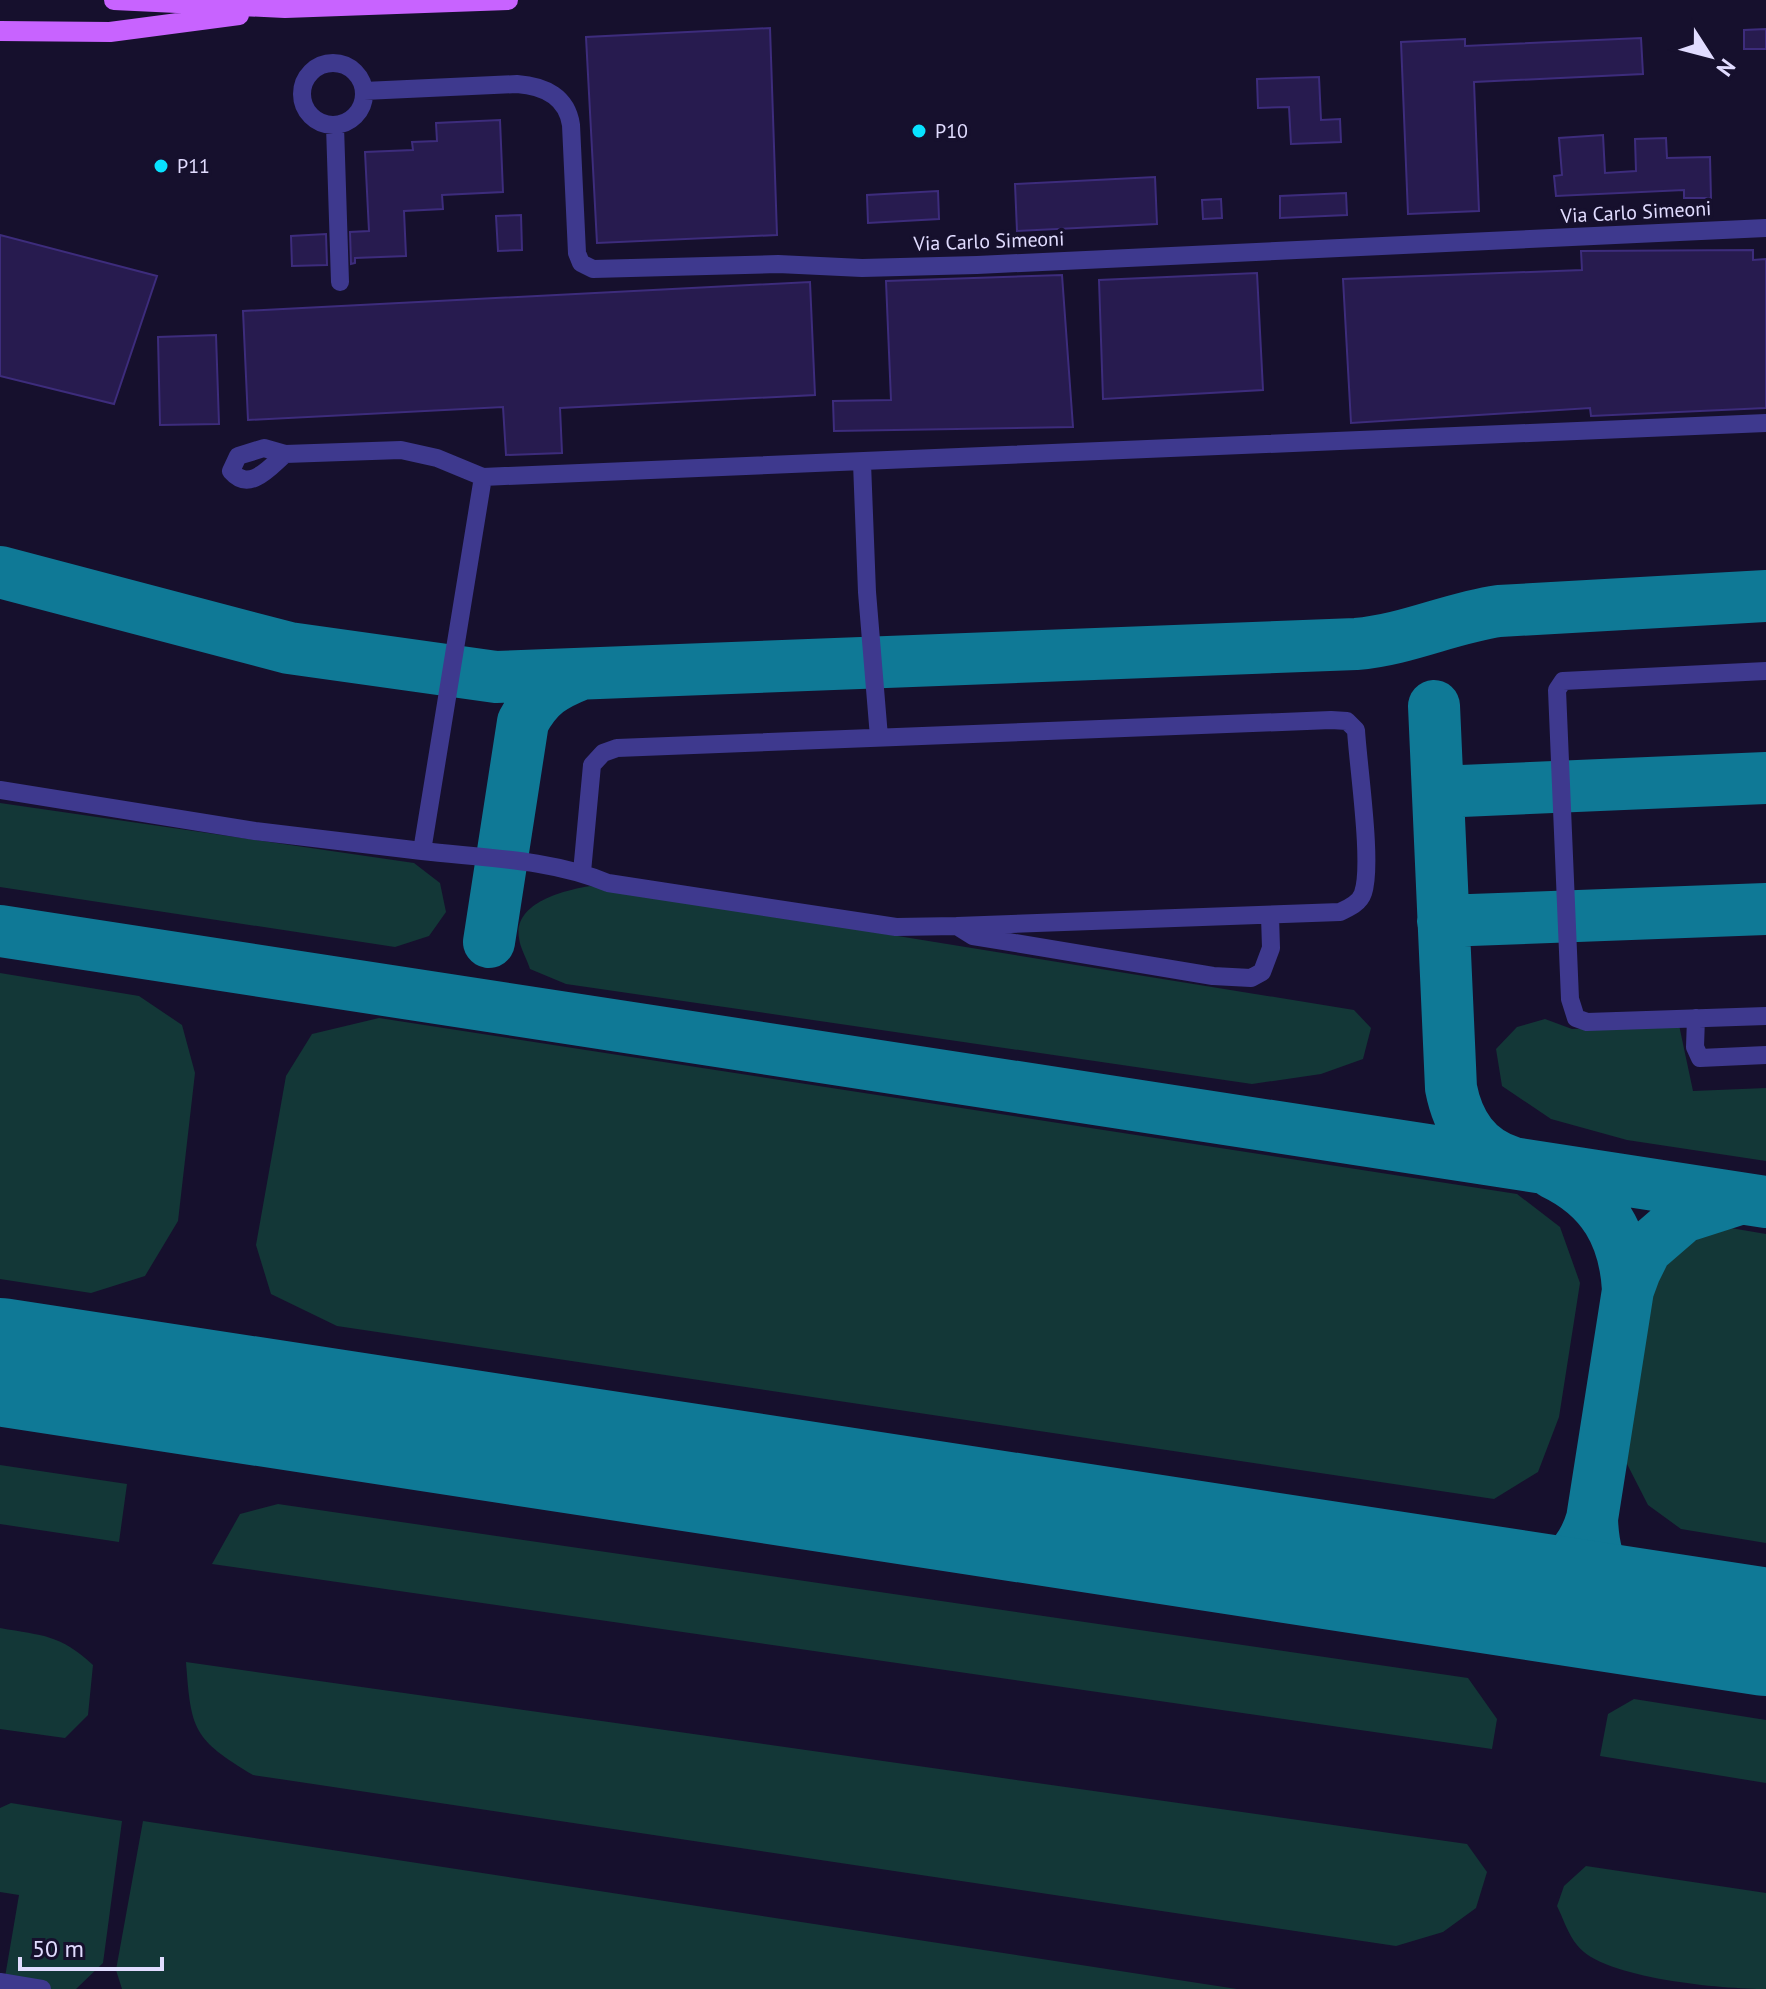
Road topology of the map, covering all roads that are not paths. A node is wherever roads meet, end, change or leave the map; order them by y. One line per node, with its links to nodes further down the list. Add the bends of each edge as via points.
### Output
1 (114, 0): 3 (main road)
2 (508, 0): 3 (main road)
3 (285, 8): 4 (main road, via 110,32)
4 (0, 31)
5 (364, 91): 6 (lane, via 354,118); 6 (lane, via 346,65 325,63 307,75 303,105 316,121); 7 (lane, Via Carlo Simeoni, via 517,84 556,96 571,125 577,253 581,263 593,269 977,265)
6 (335, 126): 8 (lane)
7 (1766, 228)
8 (340, 282)
9 (1766, 423): 11 (lane)
10 (285, 454): 12 (lane, via 401,450)
11 (862, 463): 12 (lane); 14 (lane)
12 (483, 477): 16 (lane)
13 (1766, 671): 21 (lane, via 1563,681 1557,690 1570,999 1576,1018)
14 (879, 737): 17 (lane, via 617,748 603,753 592,765 589,780); 18 (lane, via 1347,721 1356,730 1366,868 1363,895 1340,912)
15 (0, 790): 16 (lane, via 255,831)
16 (422, 851): 17 (lane)
17 (582, 872): 19 (lane, via 608,883 896,927)
18 (1270, 916): 19 (lane); 19 (lane, via 1271,948 1262,972 1251,978 973,936)
19 (957, 926)
20 (1766, 1016): 21 (lane)
21 (1696, 1018): 22 (lane, via 1700,1058)
22 (1766, 1055)
23 (0, 1982): 24 (lane)
24 (42, 1989)

